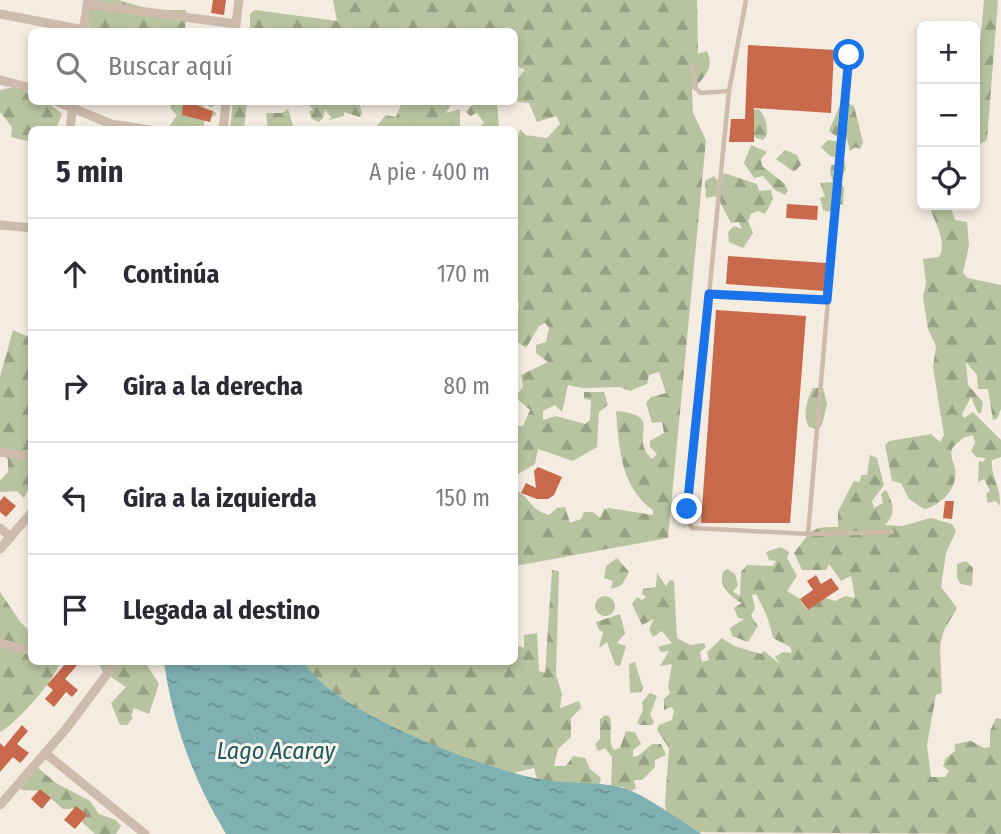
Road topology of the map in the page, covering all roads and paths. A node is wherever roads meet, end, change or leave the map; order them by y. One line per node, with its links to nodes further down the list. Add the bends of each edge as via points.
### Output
1 (239, 0): 7 (street)
2 (746, 0): 12 (lane)
3 (87, 2): 6 (street); 7 (street)
4 (0, 14): 5 (street)
5 (68, 28)
6 (83, 28)
7 (235, 28)
8 (849, 55): 22 (lane)
9 (692, 65): 12 (lane, via 696,89 701,93)
10 (0, 80): 11 (street)
11 (28, 87)
12 (729, 91): 21 (lane)
13 (73, 105): 16 (street)
14 (75, 105): 17 (street)
15 (226, 105): 18 (street)
16 (70, 126)
17 (124, 126)
18 (223, 126)
19 (0, 225): 20 (street)
20 (28, 228)
21 (709, 294): 22 (lane); 28 (lane, via 687,519 692,528)
22 (827, 300): 28 (lane)
23 (0, 452): 24 (street)
24 (28, 456)
25 (28, 517): 29 (street)
26 (0, 528): 29 (street)
27 (892, 532): 28 (lane)
28 (808, 534)
29 (11, 537): 30 (street)
30 (0, 549)
31 (0, 643): 32 (street)
32 (28, 650)
33 (114, 665): 34 (street)
34 (45, 753): 35 (street); 36 (street)
35 (0, 805)
36 (145, 834)

